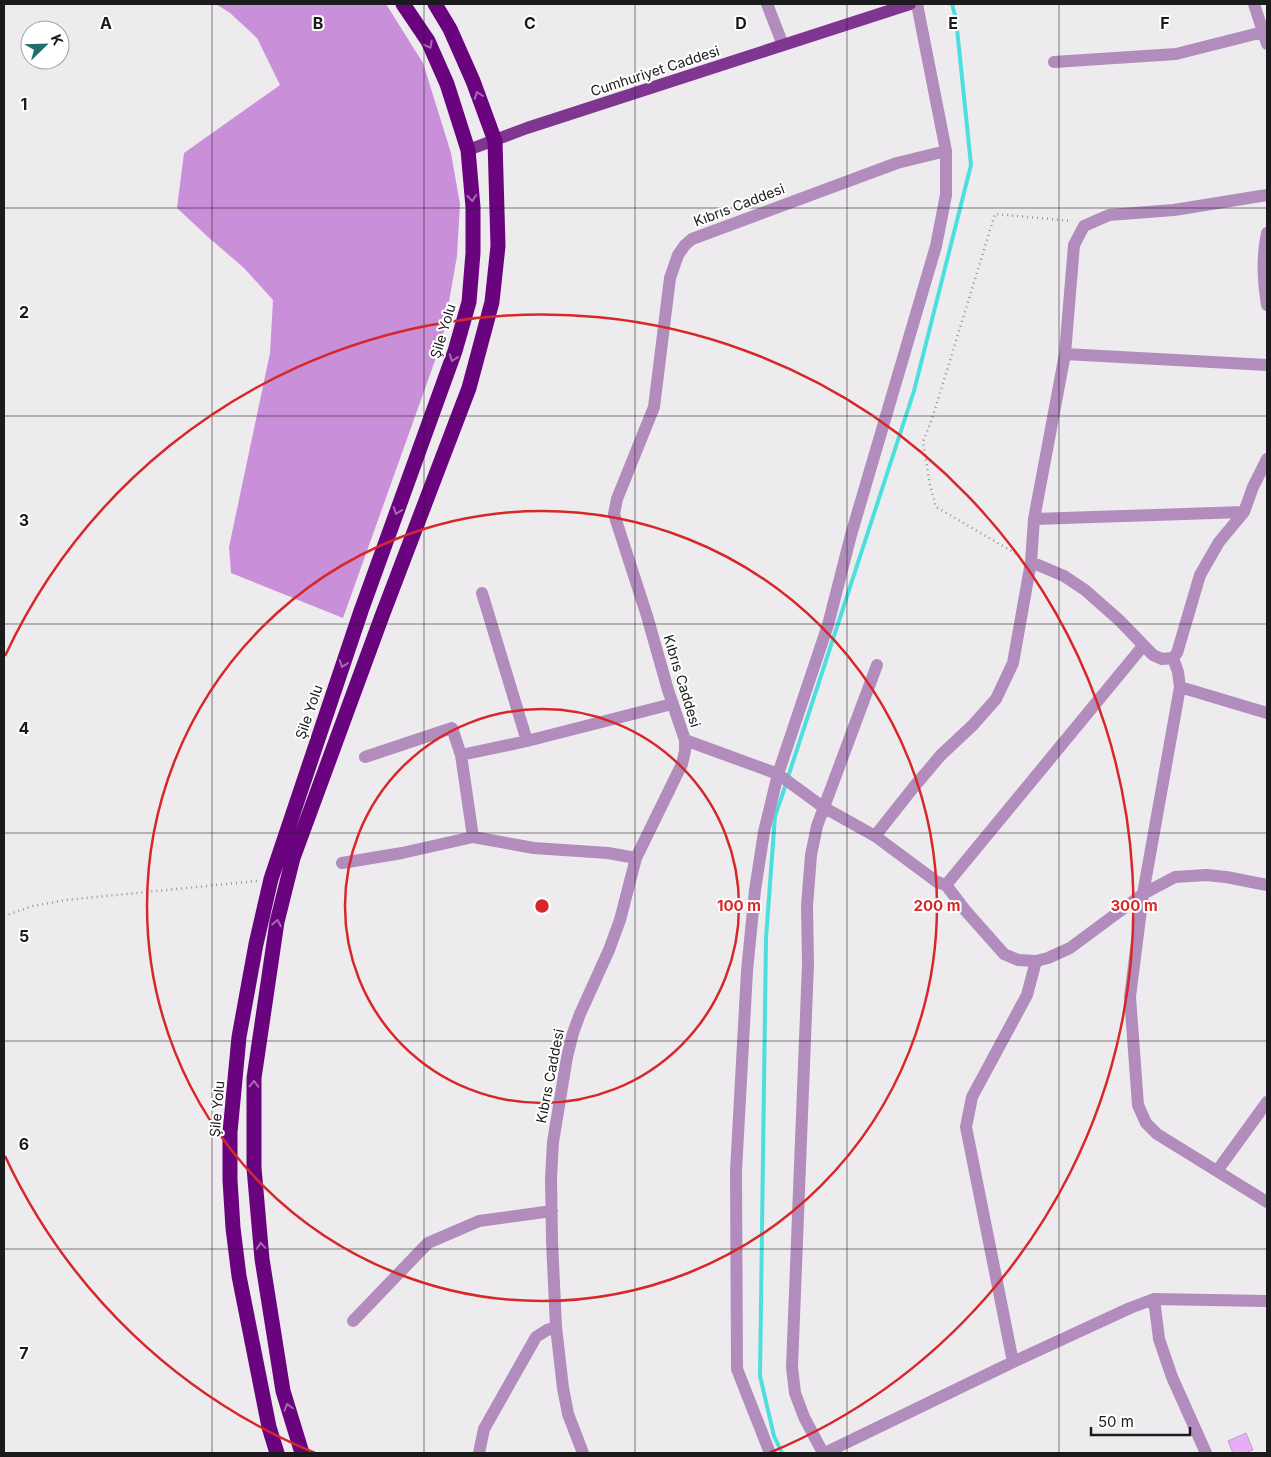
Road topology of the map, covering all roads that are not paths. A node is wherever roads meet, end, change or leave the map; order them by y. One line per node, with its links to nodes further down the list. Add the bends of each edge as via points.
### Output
1 (403, 4): 11 (highway, Şile Yolu, one-way to 11, via 428,41 447,84)
2 (435, 4): 10 (highway, one-way to 2, via 473,80)
3 (767, 4): 8 (street)
4 (910, 4): 8 (main road, Cumhuriyet Caddesi)
5 (917, 4): 12 (street)
6 (1254, 4): 7 (street)
7 (1265, 38): 9 (street, via 1176,54)
8 (783, 45): 10 (main road, Cumhuriyet Caddesi)
9 (1054, 62)
10 (495, 141): 11 (main road, Cumhuriyet Caddesi); 53 (highway, one-way to 10, via 283,1391 262,1259 254,1168 254,1078 277,922 292,858 469,388 492,302 498,246)
11 (468, 150): 52 (highway, Şile Yolu, one-way to 52, via 474,253 469,302 455,351 361,611 271,879 239,1037 230,1132 232,1228 239,1276)
12 (946, 151): 27 (street, Kıbrıs Caddesi, via 897,163 702,234 684,245 678,255 670,278 654,407 614,514); 33 (street, via 946,195 936,246 851,535 828,625)
13 (1267, 195): 16 (street, via 1174,210 1110,215 1084,226 1074,245)
14 (1267, 233): 15 (street, via 1263,282)
15 (1267, 304)
16 (1065, 354): 17 (street); 20 (street)
17 (1267, 365)
18 (1267, 463): 19 (street)
19 (1244, 512): 20 (street); 24 (street, via 1218,542 1200,575)
20 (1034, 519): 21 (street)
21 (1031, 562): 23 (street, via 1086,590); 35 (street, via 1013,663 996,699 941,755)
22 (482, 593): 30 (street)
23 (1143, 646): 24 (street, via 1162,659); 39 (street)
24 (1173, 658): 26 (street)
25 (878, 665): 34 (street)
26 (1180, 688): 28 (street); 41 (street)
27 (672, 704): 29 (street, Kıbrıs Caddesi); 30 (street)
28 (1267, 713)
29 (685, 740): 33 (street); 37 (street, Kıbrıs Caddesi, via 682,764)
30 (527, 741): 31 (street)
31 (461, 755): 32 (street, via 452,728); 36 (street)
32 (365, 757)
33 (778, 774): 34 (street); 56 (street, via 756,880 747,971 736,1171 738,1369)
34 (823, 807): 35 (street); 57 (street, via 811,855 807,906 808,964 792,1366 804,1417)
35 (875, 836): 39 (street)
36 (473, 837): 37 (street, via 534,848); 38 (street)
37 (636, 858): 46 (street, Kıbrıs Caddesi, via 620,920 580,1014 567,1057 553,1142)
38 (342, 863)
39 (946, 885): 42 (street, via 1004,954 1018,960)
40 (1267, 886): 41 (street, via 1226,877 1187,876 1175,877)
41 (1143, 894): 42 (street, via 1070,948); 44 (street, via 1130,997 1138,1105 1146,1123 1157,1134)
42 (1036, 961): 51 (street, via 1027,994 972,1097 966,1127)
43 (1267, 1102): 44 (street)
44 (1217, 1171): 45 (street)
45 (1267, 1202)
46 (552, 1211): 49 (street, via 479,1221 428,1243); 50 (street, Kıbrıs Caddesi)
47 (1154, 1299): 48 (street); 51 (street); 58 (street, via 1159,1339)
48 (1267, 1301)
49 (353, 1321)
50 (556, 1327): 54 (street, via 536,1337 484,1429); 55 (street, Kıbrıs Caddesi, via 568,1414)
51 (1013, 1362): 57 (street)
52 (277, 1453)
53 (302, 1453)
54 (479, 1453)
55 (583, 1453)
56 (770, 1453)
57 (824, 1453)
58 (1206, 1453)

